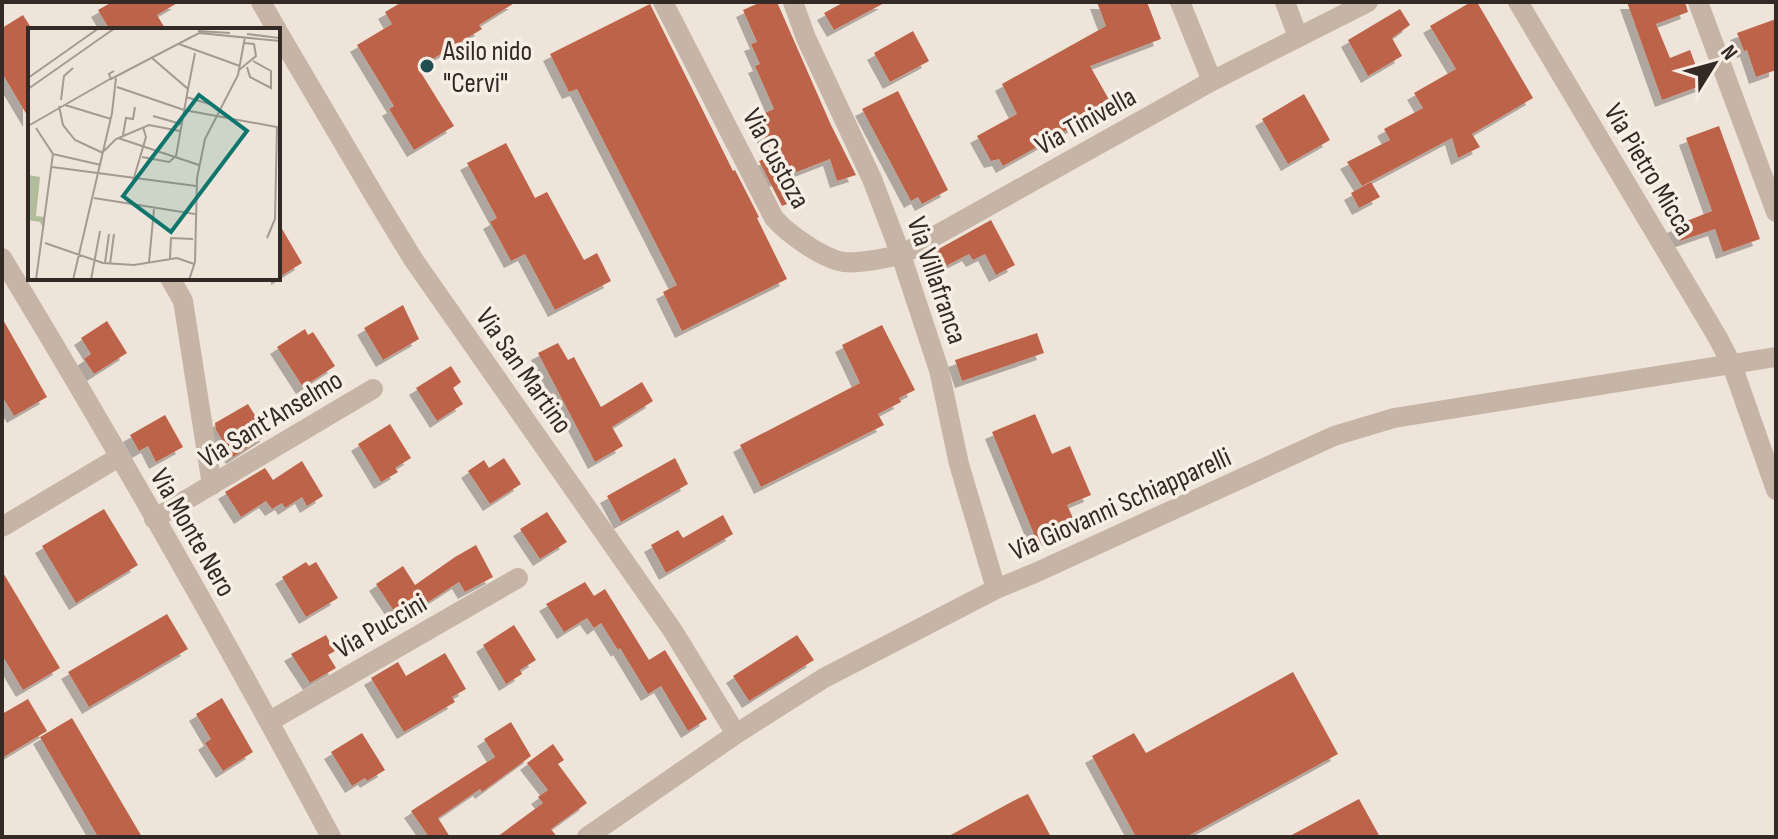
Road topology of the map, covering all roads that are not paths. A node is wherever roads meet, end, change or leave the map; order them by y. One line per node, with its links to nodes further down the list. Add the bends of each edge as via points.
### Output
1 (261, 2): 9 (street, Via San Martino)
2 (663, 2): 14 (street, Via Custoza, via 782,228 839,262)
3 (793, 2): 14 (street, Via Villafranca)
4 (1180, 2): 12 (street)
5 (1285, 2): 11 (street)
6 (1368, 2): 11 (street, Via Tinivella)
7 (1518, 2): 18 (street, Via Pietro Micca)
8 (1698, 2): 13 (street)
9 (276, 28)
10 (280, 34): 28 (street, Via San Martino, via 413,259 673,631)
11 (1298, 37): 12 (street, Via Tinivella)
12 (1212, 81): 14 (street, Via Tinivella)
13 (1776, 212)
14 (901, 255): 26 (street, Via Villafranca, via 939,370 959,464)
15 (3, 262): 20 (street, Via Monte Nero)
16 (171, 280): 21 (street, via 183,301)
17 (1776, 357): 18 (street, Via Giovanni Schiapparelli)
18 (1732, 365): 22 (street, Via Pietro Micca); 26 (street, Via Giovanni Schiapparelli, via 1364,426)
19 (373, 389): 21 (street, Via Sant'Anselmo)
20 (119, 457): 23 (street, Via Monte Nero); 24 (street)
21 (212, 485): 23 (street, Via Sant'Anselmo)
22 (1776, 490)
23 (154, 519): 27 (street, Via Monte Nero)
24 (2, 527)
25 (518, 578): 27 (street, Via Puccini)
26 (996, 589): 28 (street, Via Giovanni Schiapparelli, via 824,678)
27 (270, 721): 29 (street, Via Monte Nero)
28 (736, 734): 30 (street, Via Giovanni Schiapparelli)
29 (331, 837)
30 (587, 837)

